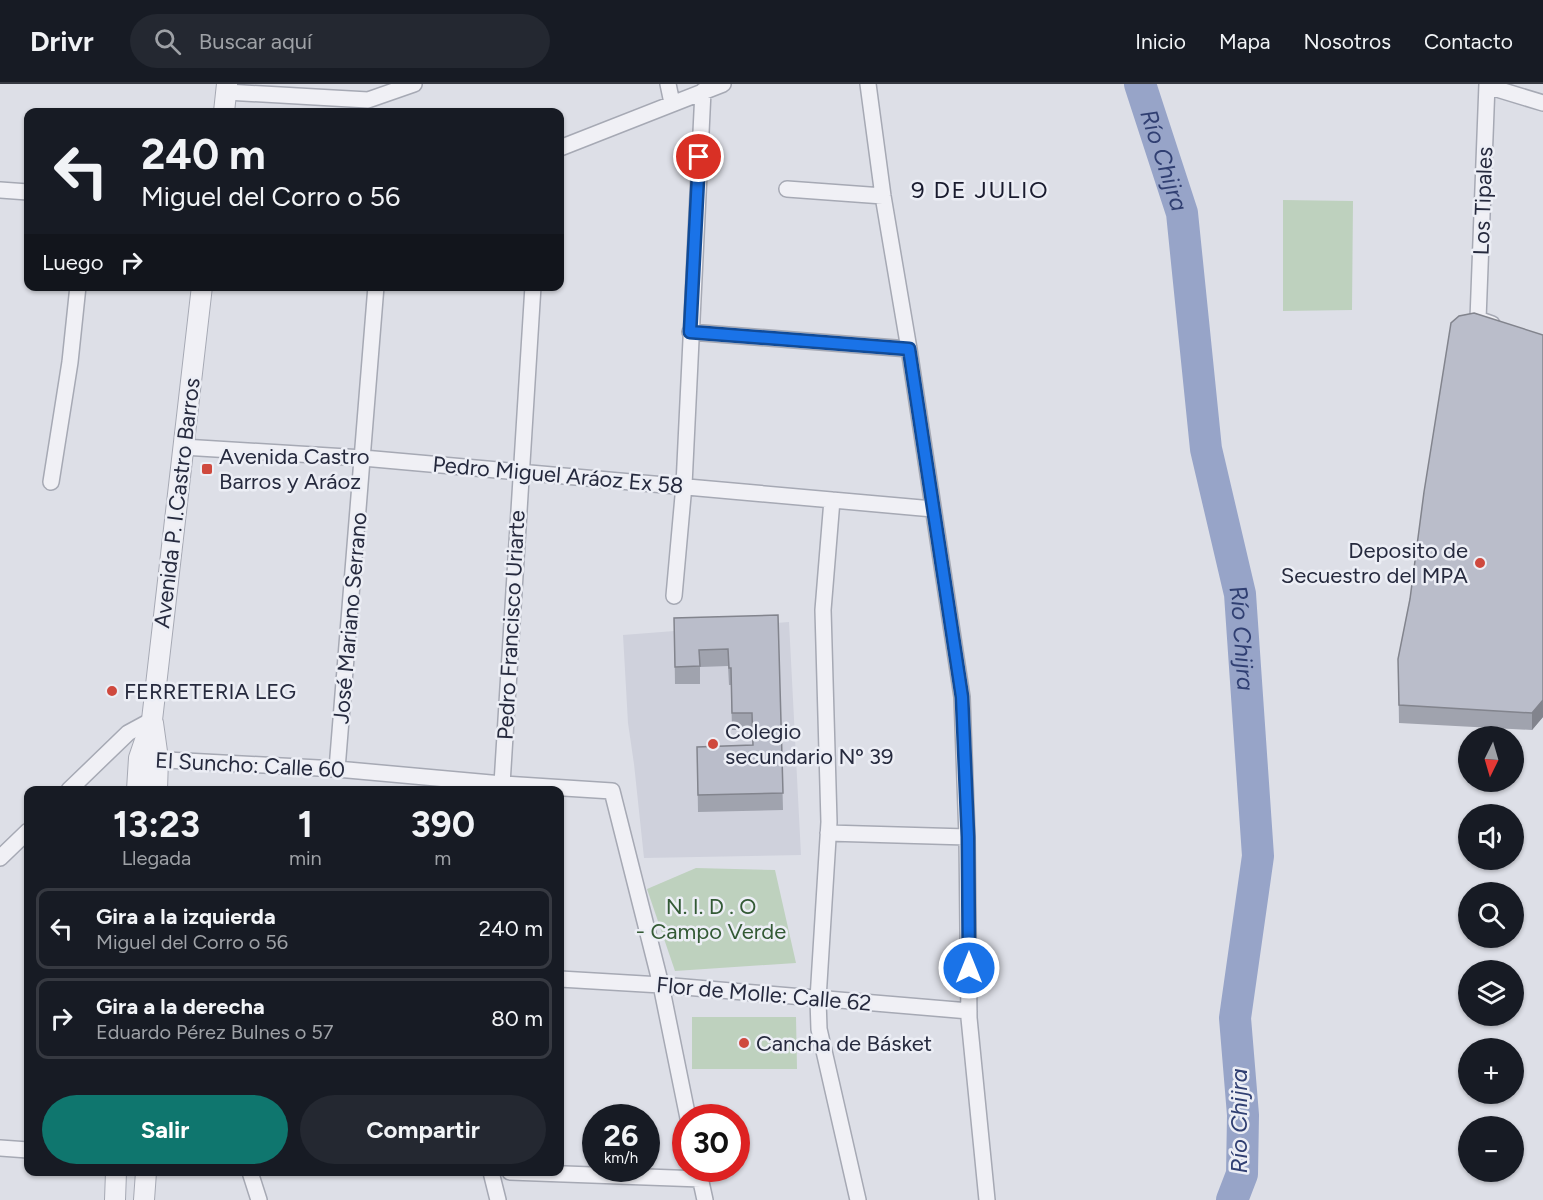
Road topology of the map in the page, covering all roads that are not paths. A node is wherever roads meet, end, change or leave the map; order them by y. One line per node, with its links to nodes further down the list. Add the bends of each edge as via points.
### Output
1 (414, 84): 10 (street)
2 (668, 84): 8 (street)
3 (723, 84): 7 (street)
4 (868, 84): 16 (street)
5 (1487, 85): 9 (street); 21 (street, Los Tipales, via 1478,319)
6 (227, 88): 10 (street); 11 (street)
7 (703, 92): 8 (street); 22 (street)
8 (672, 103): 12 (street)
9 (1543, 103)
10 (368, 106)
11 (224, 108)
12 (564, 146)
13 (787, 189): 16 (street)
14 (0, 190): 15 (street)
15 (24, 192)
16 (882, 196): 23 (street)
17 (77, 291): 27 (street)
18 (201, 291): 24 (street, Avenida P. I.Castro Barros)
19 (376, 291): 25 (street, José Mariano Serrano)
20 (533, 291): 26 (street, Pedro Francisco Uriarte)
21 (1511, 331)
22 (690, 332): 23 (street); 28 (street)
23 (909, 349): 30 (street)
24 (183, 447): 25 (street, Pedro Miguel Aráoz Ex 58); 32 (street, Avenida P. I.Castro Barros)
25 (363, 458): 26 (street, Pedro Miguel Aráoz Ex 58); 34 (street, José Mariano Serrano)
26 (521, 472): 28 (street, Pedro Miguel Aráoz Ex 58); 36 (street, Pedro Francisco Uriarte)
27 (51, 482)
28 (684, 485): 29 (street, Pedro Miguel Aráoz Ex 58); 31 (street)
29 (832, 500): 30 (street, Pedro Miguel Aráoz Ex 58); 42 (street, via 823,610)
30 (933, 509): 44 (street, via 962,697)
31 (674, 596)
32 (152, 720): 33 (street, Avenida P. I.Castro Barros); 37 (street, via 128,733)
33 (149, 759): 34 (street, El Suncho: Calle 60); 38 (street); 39 (street)
34 (337, 769): 35 (street, El Suncho: Calle 60)
35 (404, 783): 36 (street, El Suncho: Calle 60)
36 (502, 784): 40 (street, El Suncho: Calle 60)
37 (73, 786)
38 (139, 786)
39 (156, 786)
40 (533, 786)
41 (564, 788): 47 (street, El Suncho: Calle 60, via 612,791)
42 (828, 832): 44 (street); 48 (street)
43 (24, 835): 45 (street)
44 (968, 837): 49 (street)
45 (0, 858)
46 (564, 979): 47 (street, Flor de Molle: Calle 62)
47 (661, 985): 48 (street, Flor de Molle: Calle 62); 50 (street)
48 (818, 999): 49 (street, Flor de Molle: Calle 62); 65 (street, via 819,1029)
49 (969, 1011): 66 (street)
50 (685, 1104)
51 (0, 1148): 52 (street)
52 (24, 1150)
53 (564, 1173): 54 (street)
54 (672, 1174)
55 (116, 1176): 60 (street)
56 (146, 1176): 61 (street)
57 (251, 1176): 62 (street)
58 (491, 1176): 63 (street)
59 (701, 1182): 64 (street)
60 (115, 1200)
61 (144, 1200)
62 (259, 1200)
63 (498, 1200)
64 (705, 1200)
65 (858, 1200)
66 (987, 1200)

